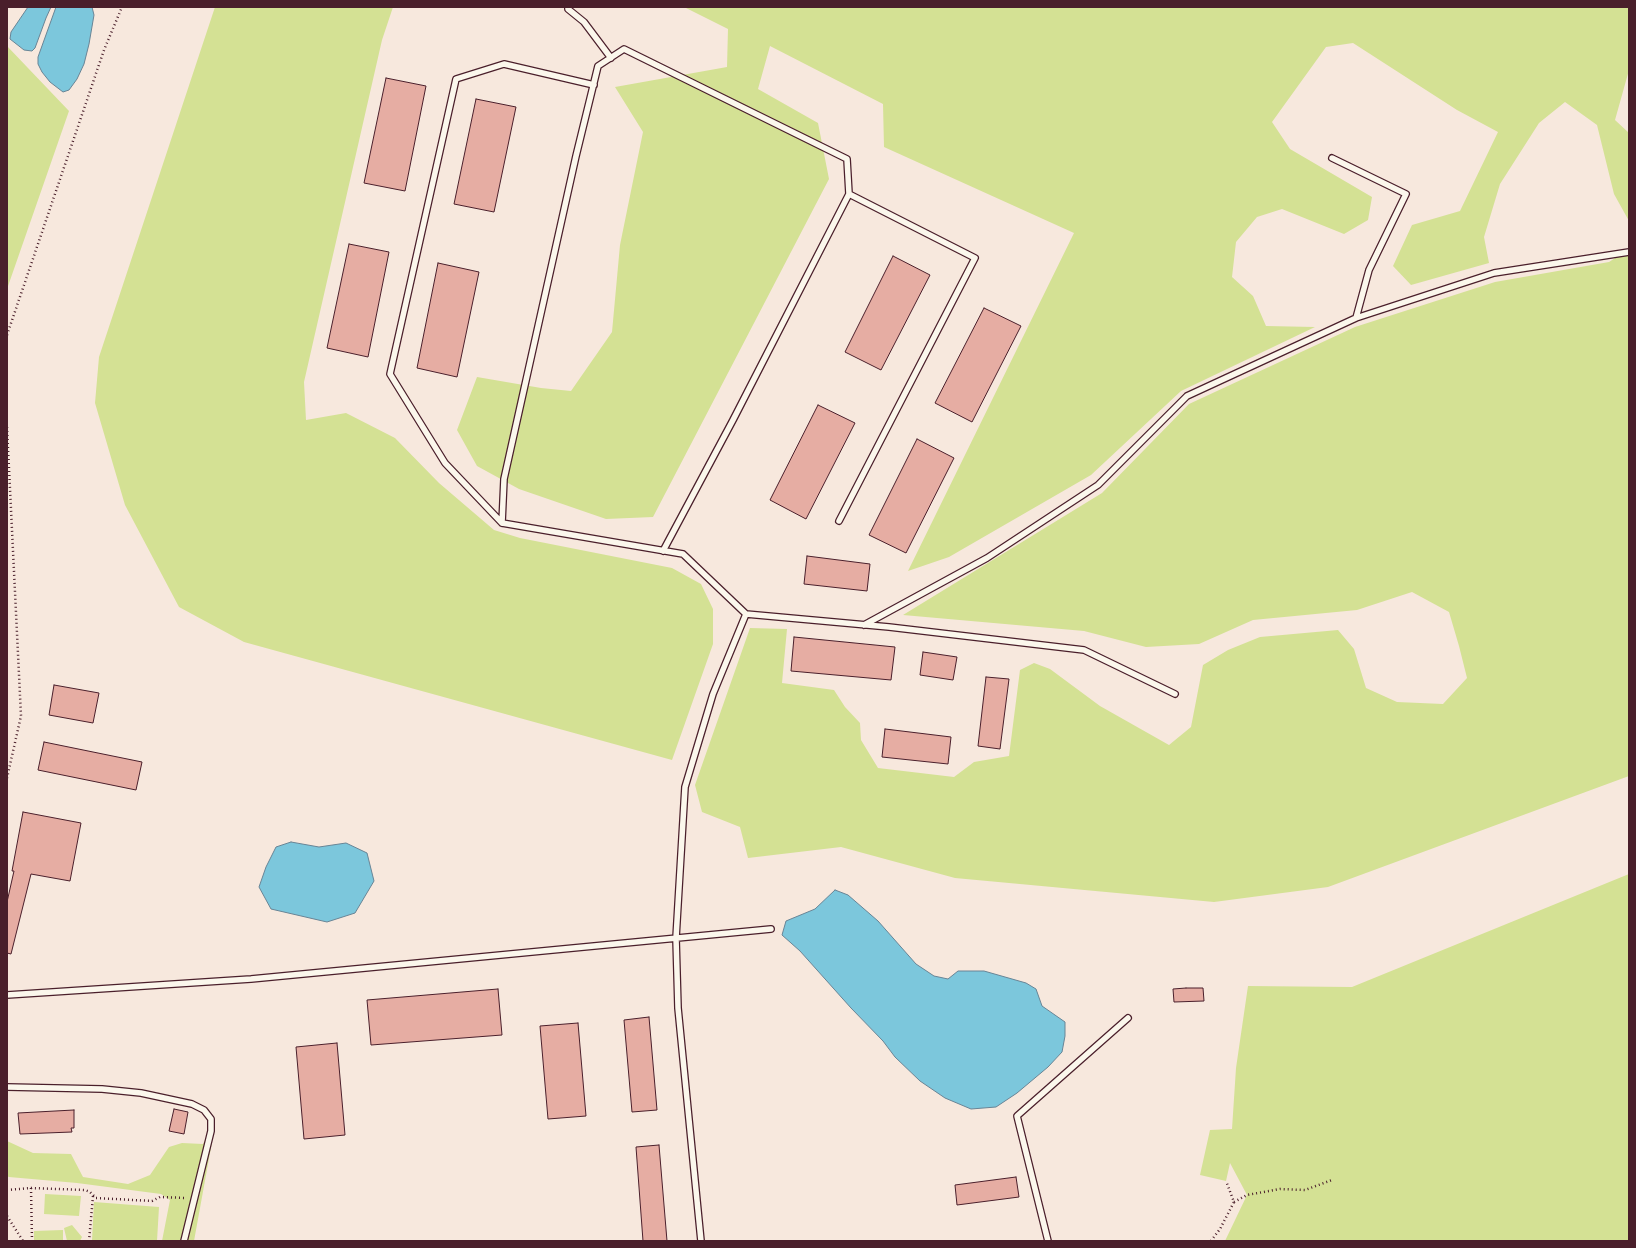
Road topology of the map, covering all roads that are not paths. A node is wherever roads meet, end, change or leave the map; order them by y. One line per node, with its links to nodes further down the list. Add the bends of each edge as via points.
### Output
1 (568, 7): 2 (lane, via 584,22)
2 (611, 58): 3 (lane, via 598,66); 5 (lane, via 624,50 847,158)
3 (594, 85): 9 (lane, via 504,479); 9 (lane, via 504,64 456,79 390,374 445,463)
4 (1332, 158): 7 (lane, via 1406,194 1369,270)
5 (850, 194): 8 (lane, via 974,258); 10 (lane)
6 (1629, 252): 7 (lane, via 1494,273)
7 (1356, 318): 12 (lane, via 1187,396 1098,485 987,558)
8 (839, 521)
9 (502, 523): 10 (lane)
10 (663, 551): 11 (lane, via 683,554)
11 (746, 614): 12 (lane); 15 (lane, via 713,694 685,788)
12 (864, 625): 13 (lane, via 1084,650)
13 (1175, 694)
14 (771, 929): 15 (lane)
15 (676, 938): 16 (lane, via 251,979); 20 (lane, via 678,1008)
16 (7, 995)
17 (1128, 1018): 21 (lane, via 1017,1116)
18 (7, 1086): 19 (lane, via 141,1092 192,1104 204,1110 211,1119 211,1131)
19 (184, 1241)
20 (701, 1241)
21 (1048, 1241)

